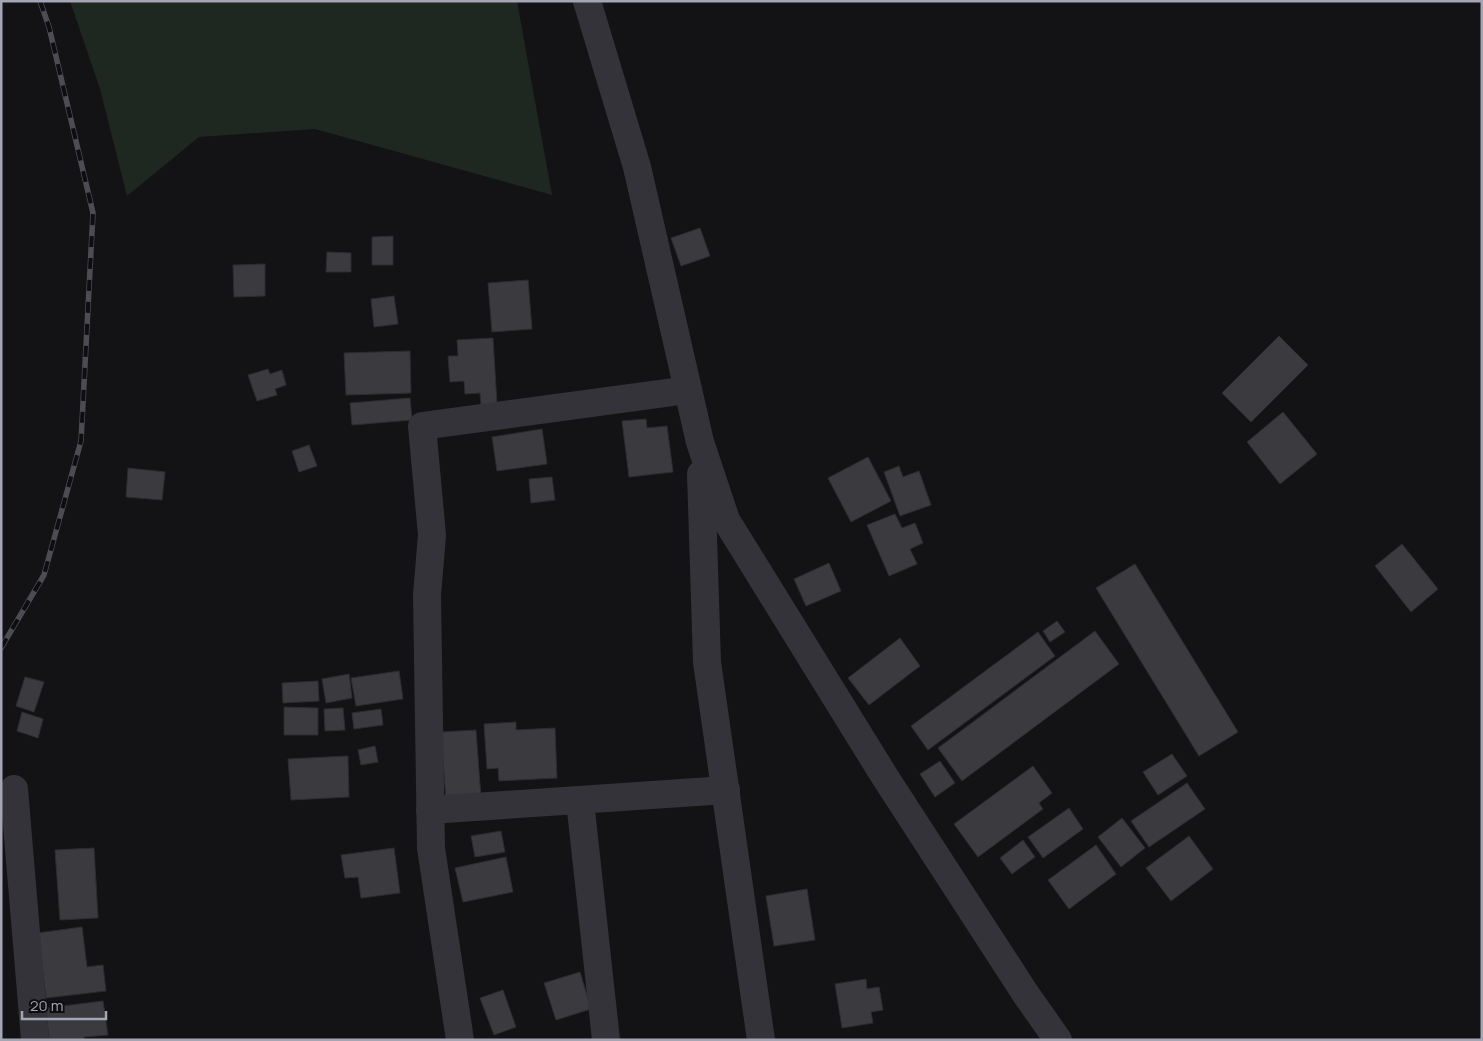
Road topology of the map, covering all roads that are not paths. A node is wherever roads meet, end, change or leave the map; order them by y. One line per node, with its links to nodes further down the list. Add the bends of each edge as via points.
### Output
1 (587, 1): 2 (street, via 637,168)
2 (688, 390): 3 (street); 9 (street, via 422,426 432,535 427,596)
3 (700, 442): 4 (street, via 726,520); 5 (street)
4 (748, 554): 5 (street, via 719,560); 14 (street, via 885,777)
5 (705, 569): 7 (street, via 707,662)
6 (14, 789): 10 (street)
7 (726, 790): 8 (street); 13 (street)
8 (580, 801): 9 (street); 12 (street)
9 (430, 810): 11 (street, via 431,848)
10 (35, 1040)
11 (460, 1040)
12 (606, 1040)
13 (762, 1040)
14 (1058, 1040)

